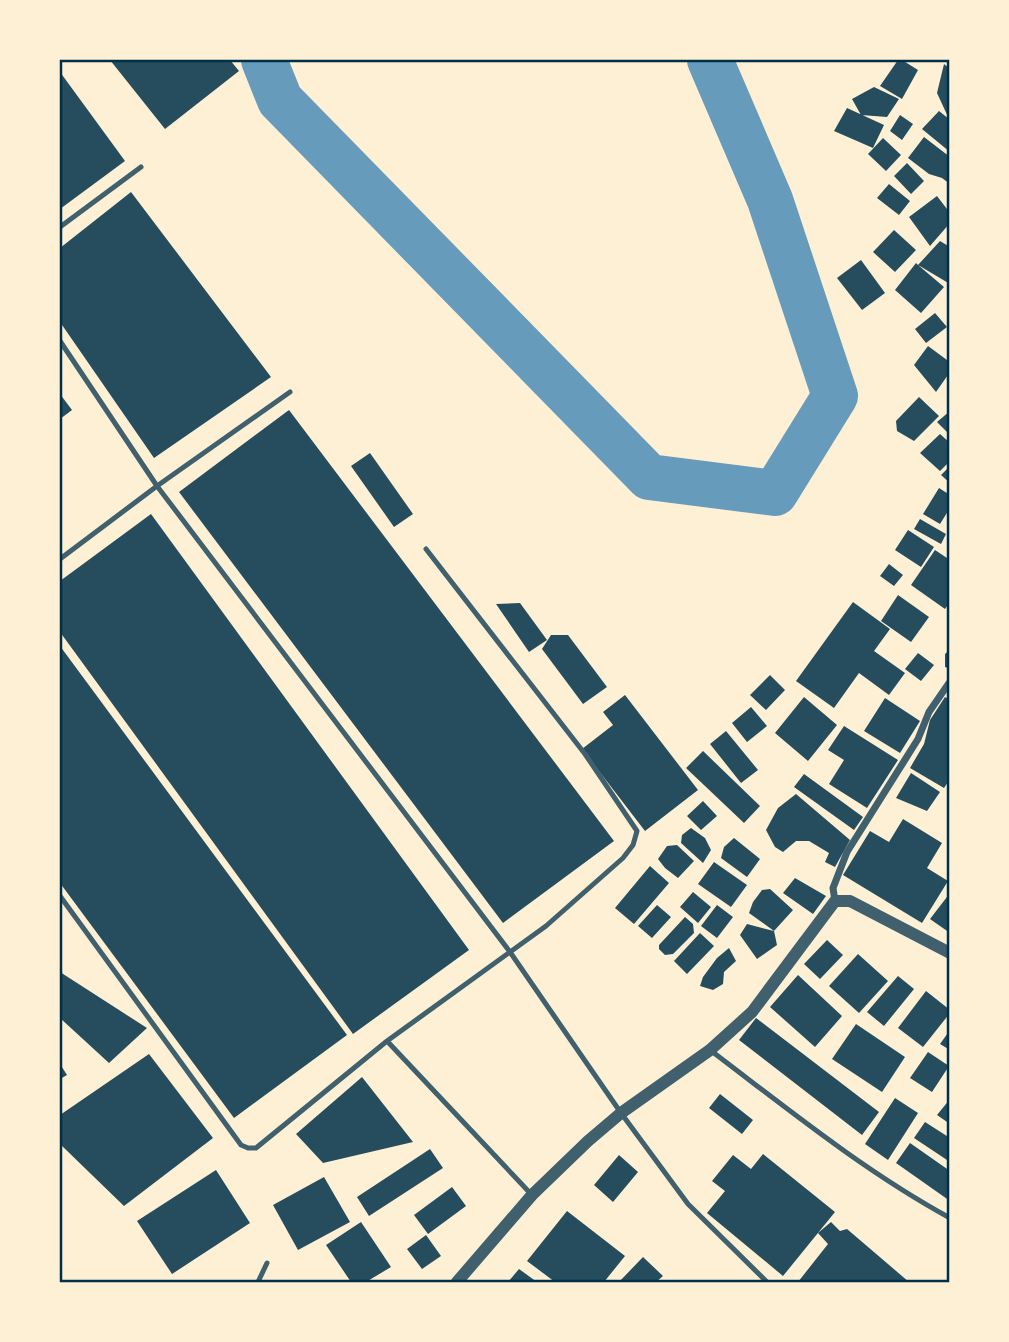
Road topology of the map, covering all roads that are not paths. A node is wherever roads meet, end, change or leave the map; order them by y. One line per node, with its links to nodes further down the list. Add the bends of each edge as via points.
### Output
1 (141, 167): 2 (lane)
2 (60, 227)
3 (60, 341): 5 (lane)
4 (290, 392): 5 (lane)
5 (158, 486): 7 (lane); 11 (lane)
6 (426, 549): 11 (lane, via 585,754 637,831 634,845 623,858)
7 (60, 559)
8 (949, 683): 10 (street, via 847,852 833,888)
9 (60, 896): 13 (lane, via 241,1145 256,1148)
10 (835, 901): 12 (street, via 850,901); 14 (street, via 752,1012)
11 (510, 952): 13 (lane); 15 (lane)
12 (950, 953)
13 (387, 1041): 16 (lane)
14 (710, 1049): 15 (street); 17 (lane, via 837,1147)
15 (621, 1113): 16 (street); 21 (lane, via 688,1204)
16 (532, 1195): 20 (street)
17 (950, 1218)
18 (267, 1264): 19 (lane)
19 (258, 1283)
20 (457, 1283)
21 (767, 1283)

